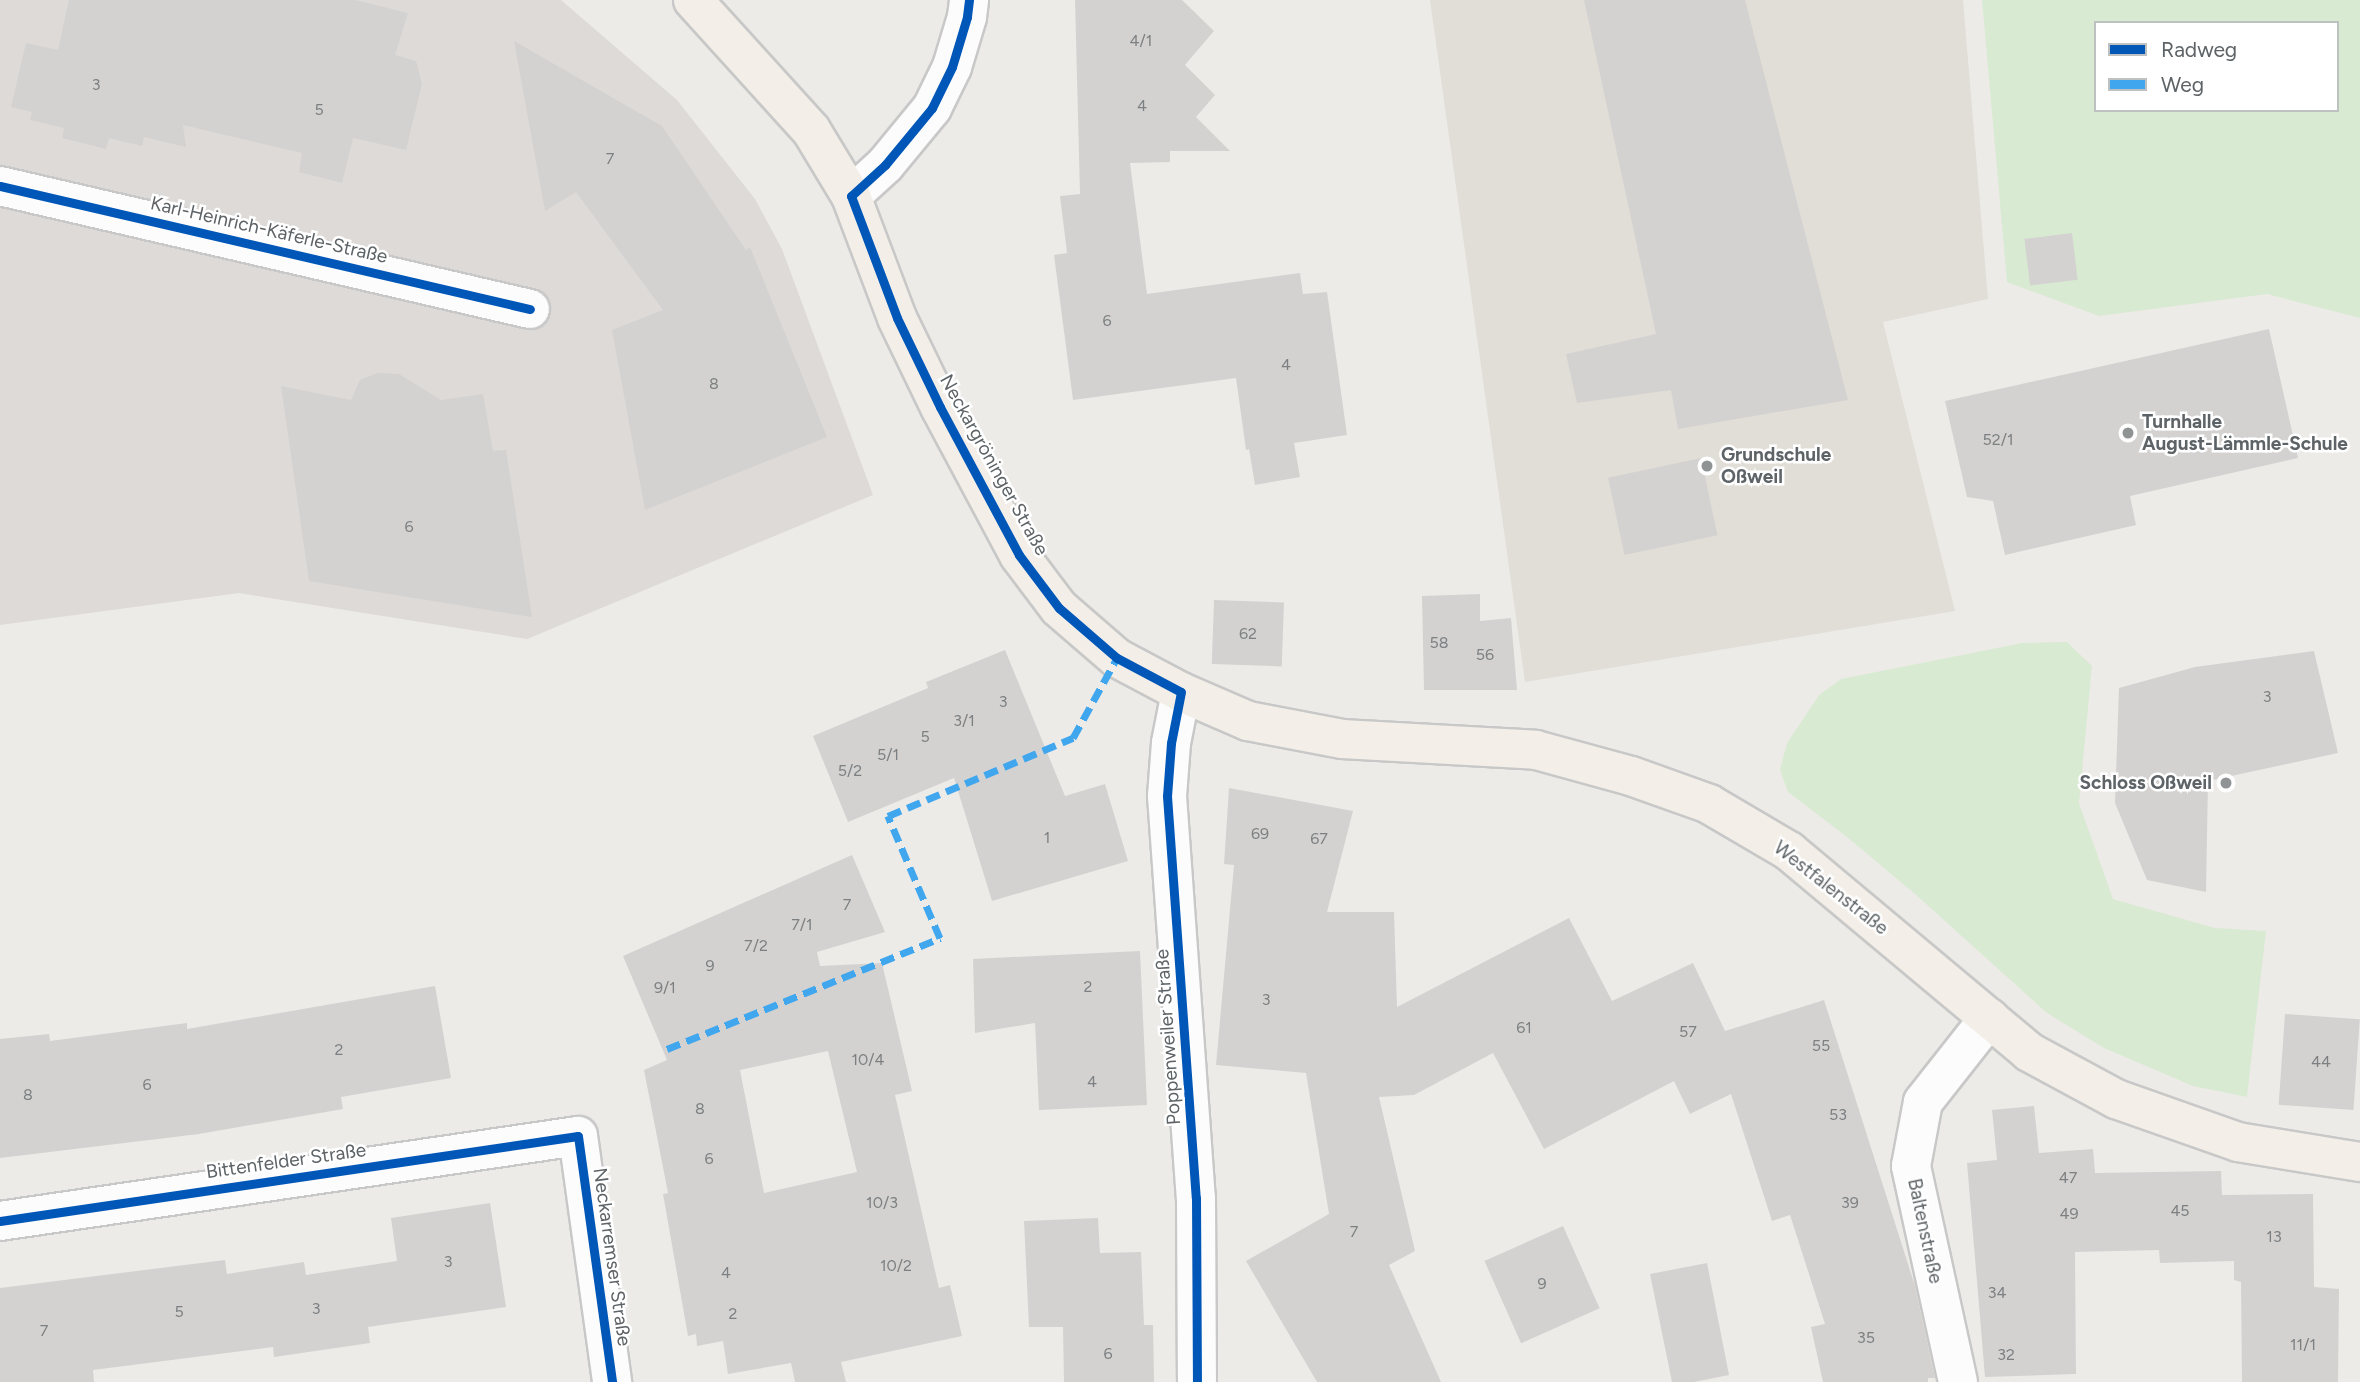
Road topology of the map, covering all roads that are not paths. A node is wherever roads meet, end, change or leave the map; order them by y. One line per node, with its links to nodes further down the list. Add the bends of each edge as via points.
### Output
1 (693, 0): 4 (main road, Neckargröninger Straße, via 811,130)
2 (969, 0): 4 (street, via 952,66 932,108 885,165)
3 (0, 186): 5 (street, Karl-Heinrich-Käferle-Straße)
4 (851, 196): 6 (main road, Neckargröninger Straße, via 897,318 1020,555 1059,608 1107,649)
5 (530, 309)
6 (1181, 692): 7 (main road, Westfalenstraße, via 1248,721 1342,739 1536,750 1709,804 1789,851); 12 (street, Poppenweiler Straße, via 1167,796 1196,1198)
7 (1989, 1018): 9 (main road, Westfalenstraße, via 2029,1052 2116,1099 2238,1142); 13 (street, Baltenstraße, via 1923,1102 1911,1166)
8 (578, 1136): 10 (street, Bittenfelder Straße); 11 (street, Neckarremser Straße)
9 (2360, 1162)
10 (0, 1221)
11 (612, 1382)
12 (1197, 1382)
13 (1958, 1382)

